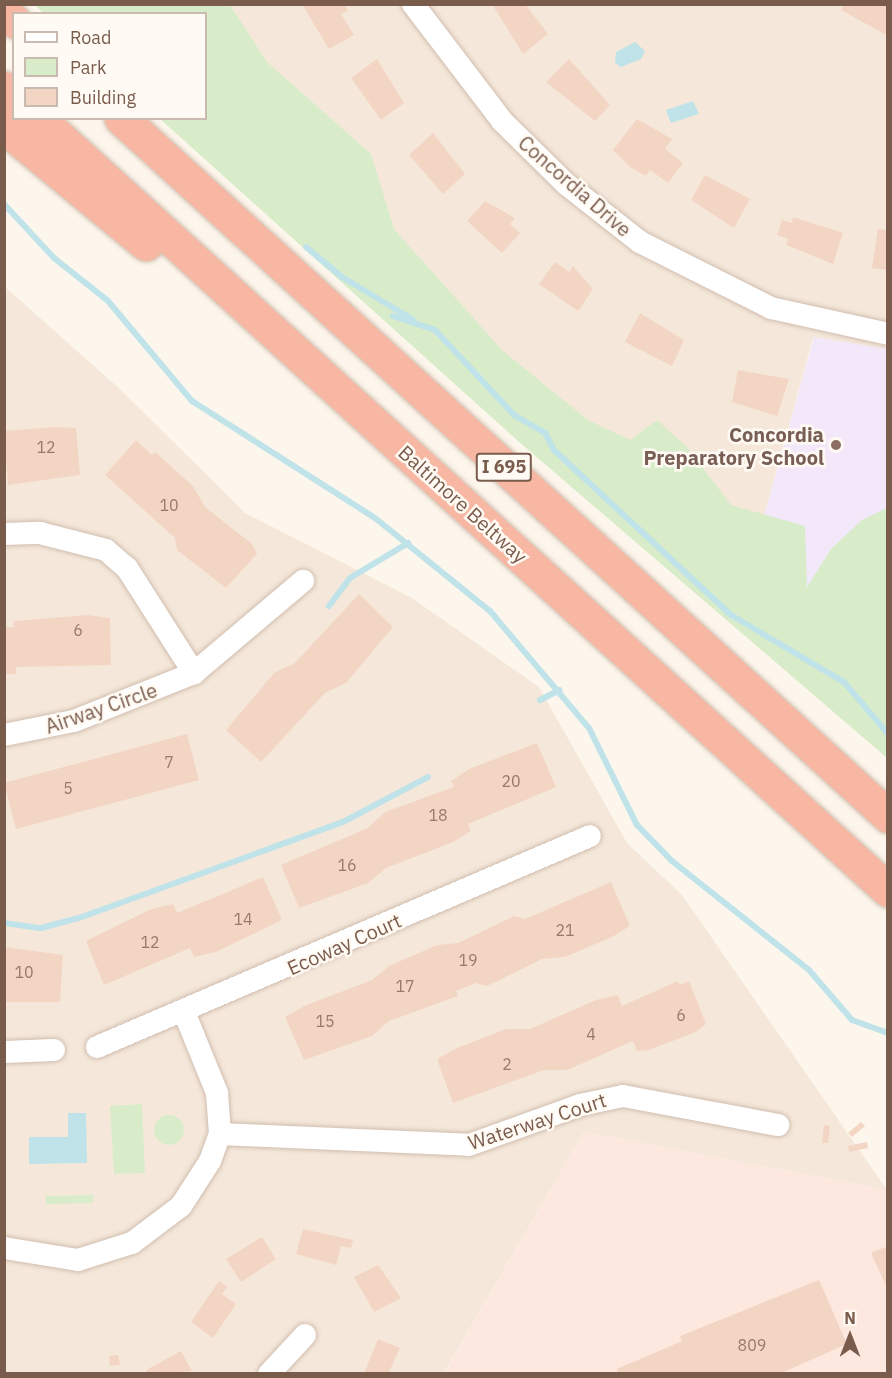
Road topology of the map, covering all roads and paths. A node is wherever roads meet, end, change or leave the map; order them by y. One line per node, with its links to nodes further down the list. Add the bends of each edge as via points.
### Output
1 (413, 4): 5 (street, Concordia Drive, via 502,121 566,184 640,242 771,308)
2 (40, 120): 6 (highway, Baltimore Beltway / I 695)
3 (123, 120): 11 (highway, I 695)
4 (4, 127): 6 (highway)
5 (888, 334)
6 (412, 458): 13 (highway, Baltimore Beltway / I 695)
7 (4, 534): 9 (street, via 40,533 106,550 127,568)
8 (303, 581): 9 (street, Airway Circle)
9 (194, 673): 10 (street, Airway Circle, via 74,721)
10 (4, 735)
11 (888, 816)
12 (590, 836): 14 (street, Ecoway Court)
13 (888, 890)
14 (185, 1014): 15 (street, Ecoway Court); 19 (street, via 217,1093)
15 (97, 1047)
16 (54, 1050): 17 (street)
17 (4, 1052)
18 (778, 1125): 19 (street, Waterway Court, via 623,1095 580,1105 469,1145)
19 (220, 1134): 20 (street, via 210,1161 181,1206 132,1243 78,1260)
20 (4, 1248)
21 (305, 1335): 22 (street)
22 (269, 1374)

